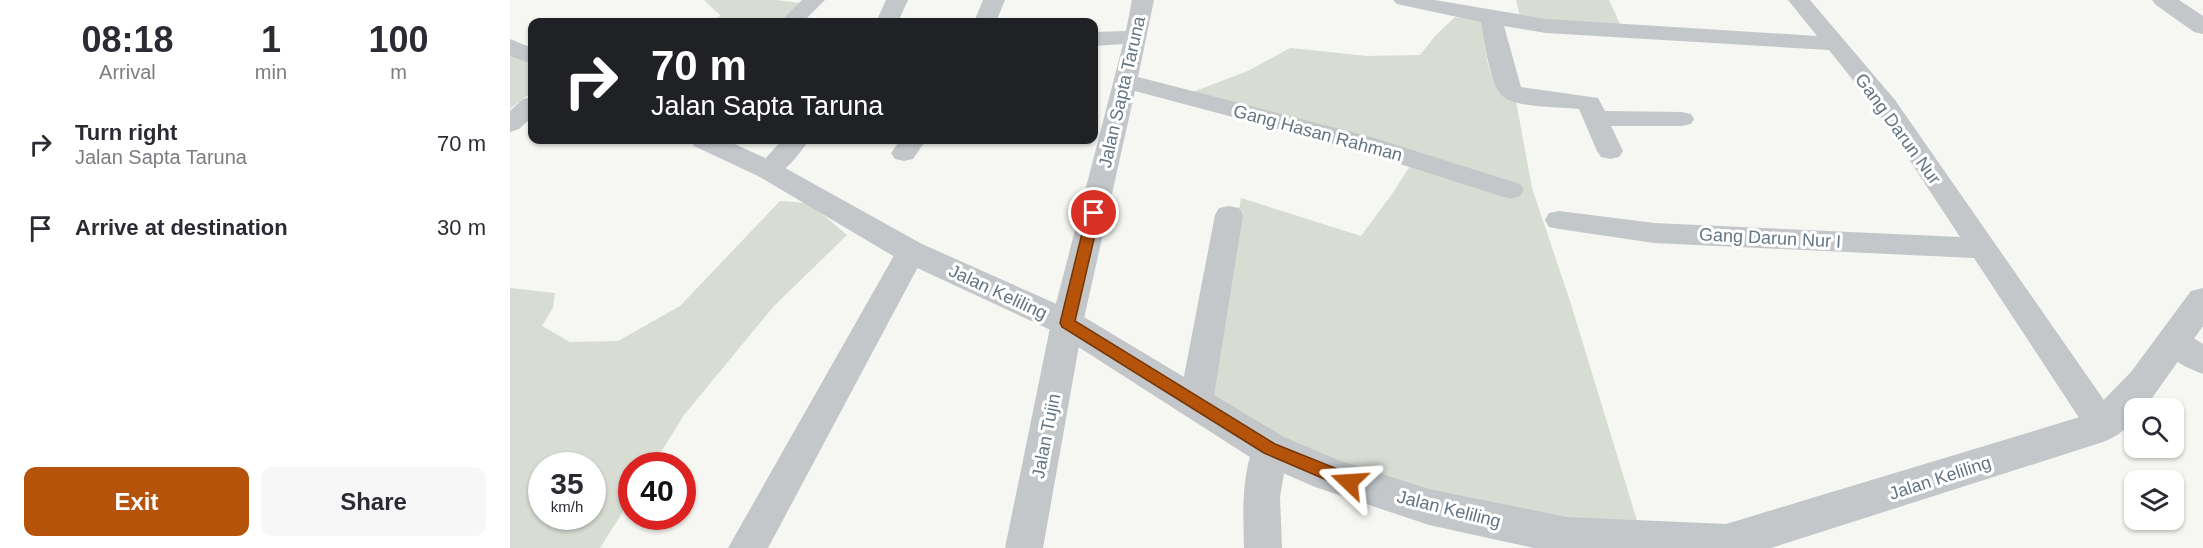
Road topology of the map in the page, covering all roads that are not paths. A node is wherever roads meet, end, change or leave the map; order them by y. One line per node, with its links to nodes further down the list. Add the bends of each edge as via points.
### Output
1 (814, 0): 9 (street)
2 (897, 0): 10 (street)
3 (994, 0): 11 (street)
4 (1143, 0): 13 (street, Jalan Sapta Taruna)
5 (1404, 0): 8 (street)
6 (1800, 0): 15 (street, Gang Darun Nur)
7 (2164, 0): 12 (street)
8 (1502, 13): 15 (street, via 1546,26); 20 (street, via 1506,84 1512,92 1589,102)
9 (795, 18)
10 (889, 18)
11 (987, 18)
12 (2203, 27)
13 (1136, 37): 14 (street); 18 (street, Jalan Sapta Taruna)
14 (1098, 39)
15 (1834, 44): 30 (street, Gang Darun Nur, via 1886,105)
16 (510, 46): 17 (street)
17 (528, 55)
18 (1125, 81): 27 (street, Gang Hasan Rahman, via 1362,143); 33 (street, Jalan Sapta Taruna)
19 (528, 108): 22 (street)
20 (1596, 118): 21 (street); 25 (street)
21 (1682, 119)
22 (510, 124)
23 (713, 144): 26 (street, Jalan Keliling)
24 (792, 144): 26 (street)
25 (1610, 151)
26 (768, 170): 31 (street, Jalan Keliling)
27 (1510, 190)
28 (1228, 215): 36 (street)
29 (1559, 220): 30 (street, Gang Darun Nur I, via 1654,233)
30 (1982, 248): 37 (street, Gang Darun Nur)
31 (911, 252): 33 (street, Jalan Keliling); 40 (street)
32 (2203, 300): 34 (street, Jalan Keliling)
33 (1067, 323): 36 (street, Jalan Keliling); 41 (street, Jalan Tujin)
34 (2173, 341): 35 (street); 37 (street, Jalan Keliling)
35 (2203, 361)
36 (1196, 402): 38 (street, Jalan Keliling)
37 (2103, 426): 39 (street, Jalan Keliling)
38 (1270, 449): 39 (street, Jalan Keliling, via 1329,475 1429,507 1567,536); 42 (street, via 1261,497)
39 (1728, 546)
40 (747, 548)
41 (1024, 548)
42 (1263, 548)

